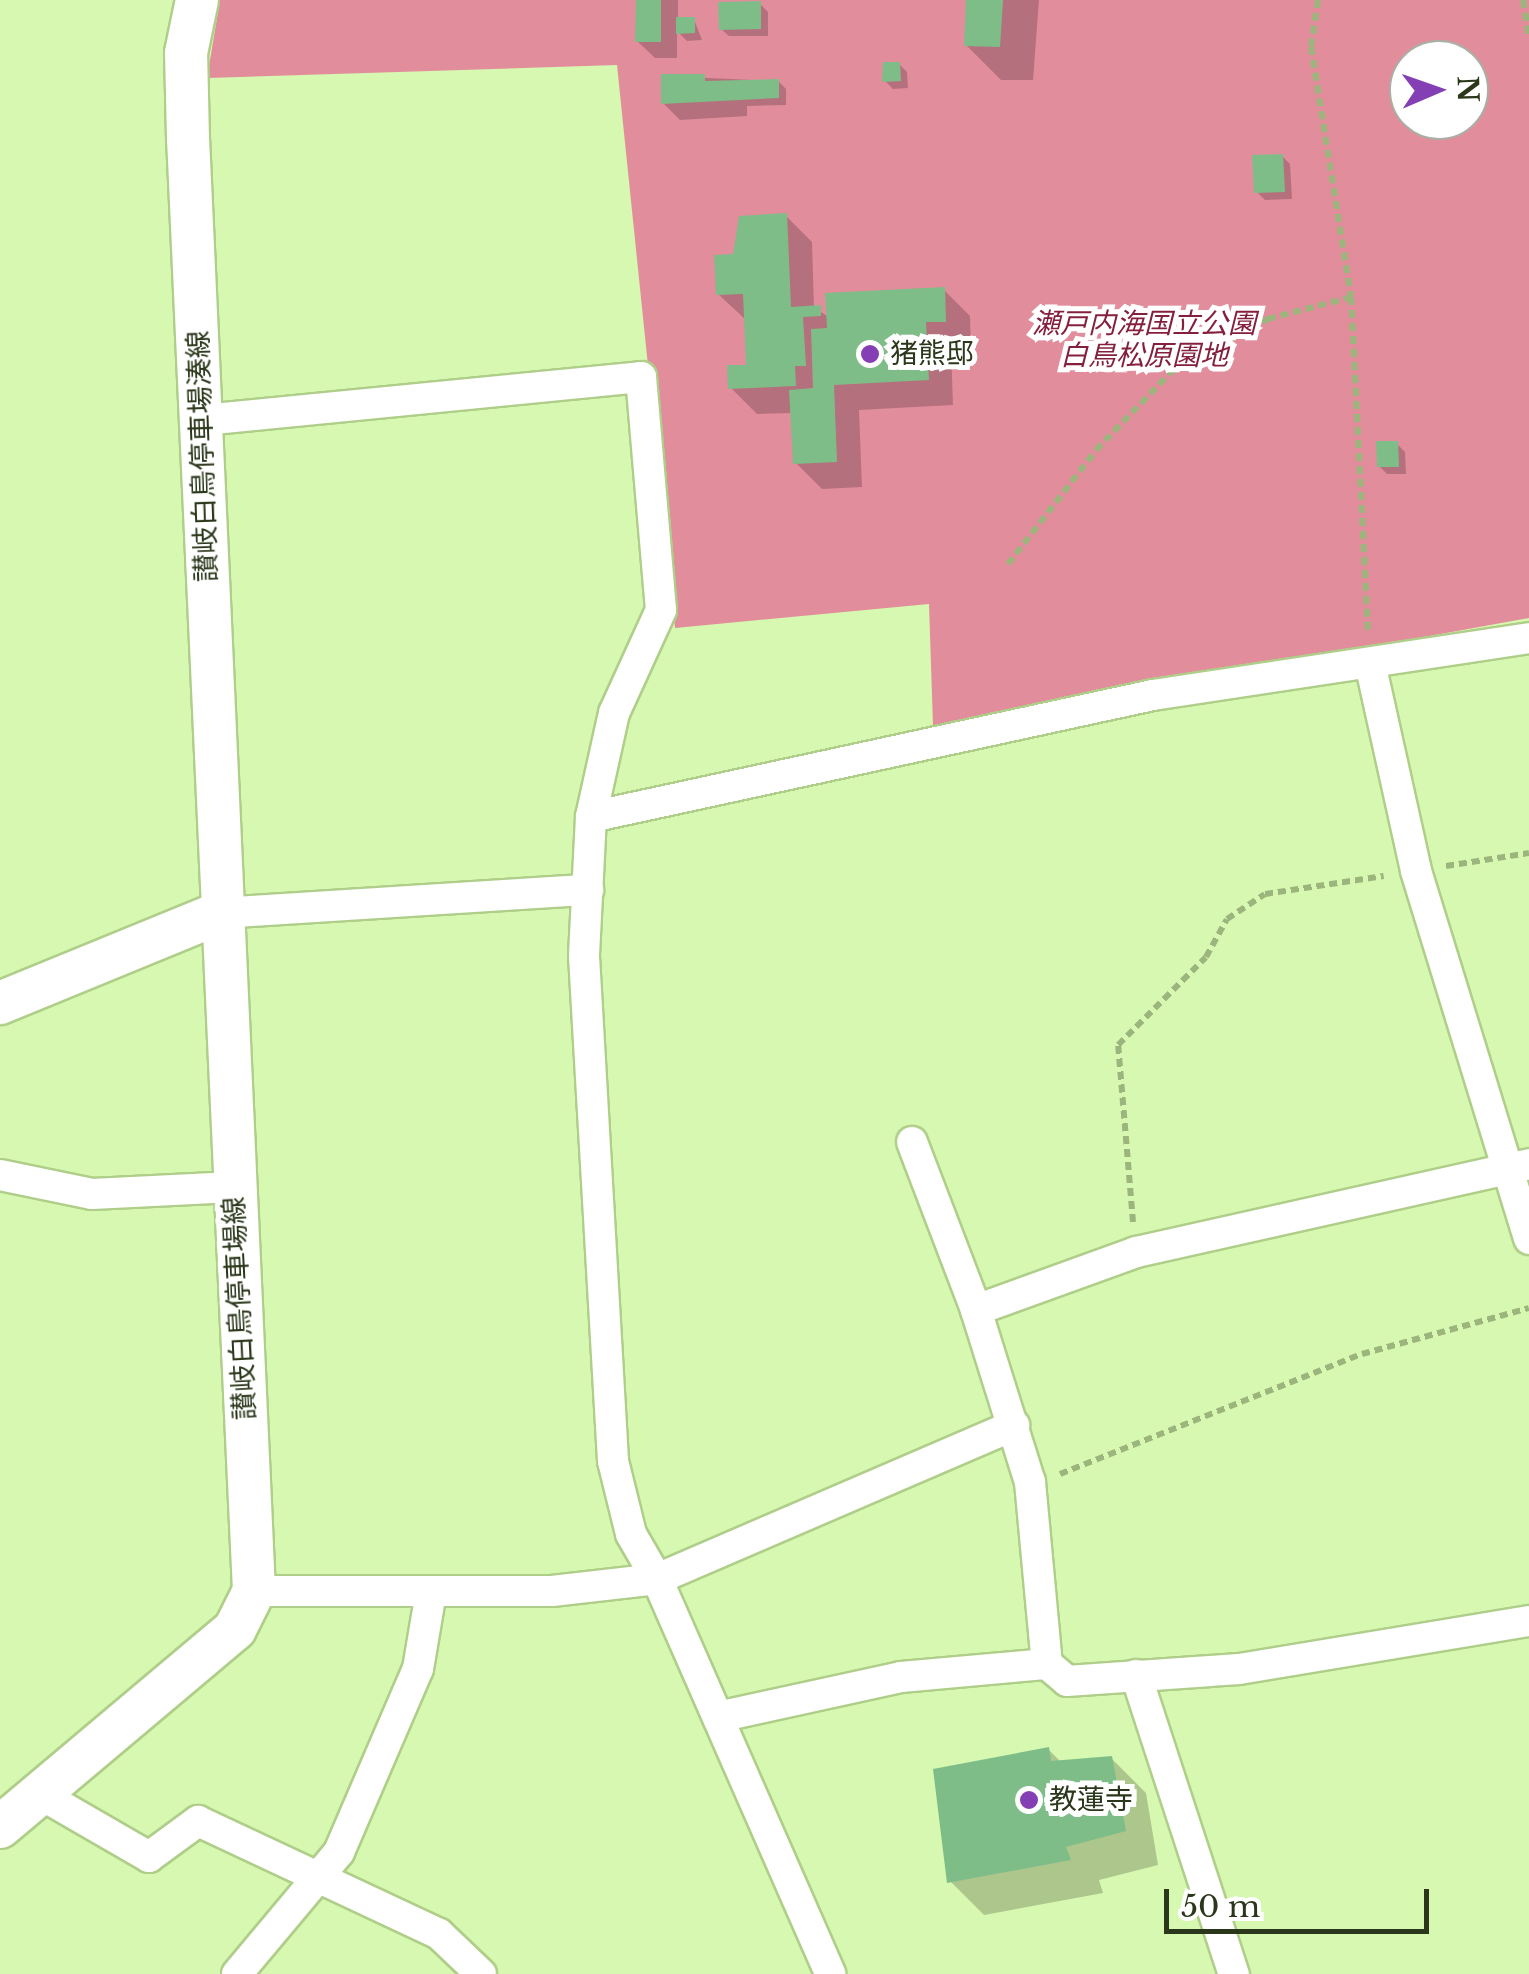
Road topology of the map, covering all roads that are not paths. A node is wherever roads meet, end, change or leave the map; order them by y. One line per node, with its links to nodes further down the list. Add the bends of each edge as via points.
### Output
1 (197, 0): 2 (main road, 讃岐白鳥停車場湊線, via 186,53)
2 (203, 420): 5 (street, via 641,377 661,610 614,713); 7 (main road, 讃岐白鳥停車場湊線)
3 (1529, 638): 4 (street)
4 (1370, 663): 5 (street, via 1153,694); 10 (street, via 1416,871)
5 (591, 817): 6 (street)
6 (588, 890): 7 (street); 16 (street, via 584,956 613,1461 630,1534)
7 (220, 913): 8 (main road); 12 (main road, 讃岐白鳥停車場線)
8 (0, 1003)
9 (912, 1142): 14 (street)
10 (1518, 1167): 13 (street); 14 (street, via 1136,1252)
11 (0, 1176): 12 (street, via 92,1194)
12 (234, 1187): 17 (main road, 讃岐白鳥停車場線)
13 (1529, 1239)
14 (976, 1310): 15 (street)
15 (1014, 1425): 16 (street); 20 (street, via 1030,1482)
16 (658, 1579): 18 (street, via 552,1591); 22 (street)
17 (254, 1591): 18 (street); 23 (main road, via 235,1630)
18 (431, 1592): 25 (street, via 418,1669 377,1771)
19 (1529, 1621): 21 (street, via 1239,1669)
20 (1048, 1664): 21 (street, via 1067,1682); 22 (street, via 902,1677)
21 (1136, 1675): 26 (street)
22 (718, 1717): 29 (street)
23 (40, 1794): 24 (main road); 25 (street, via 150,1857 198,1821)
24 (0, 1827)
25 (322, 1878): 27 (street); 28 (street, via 439,1934)
26 (1225, 1972)
27 (237, 1974)
28 (481, 1974)
29 (830, 1974)

